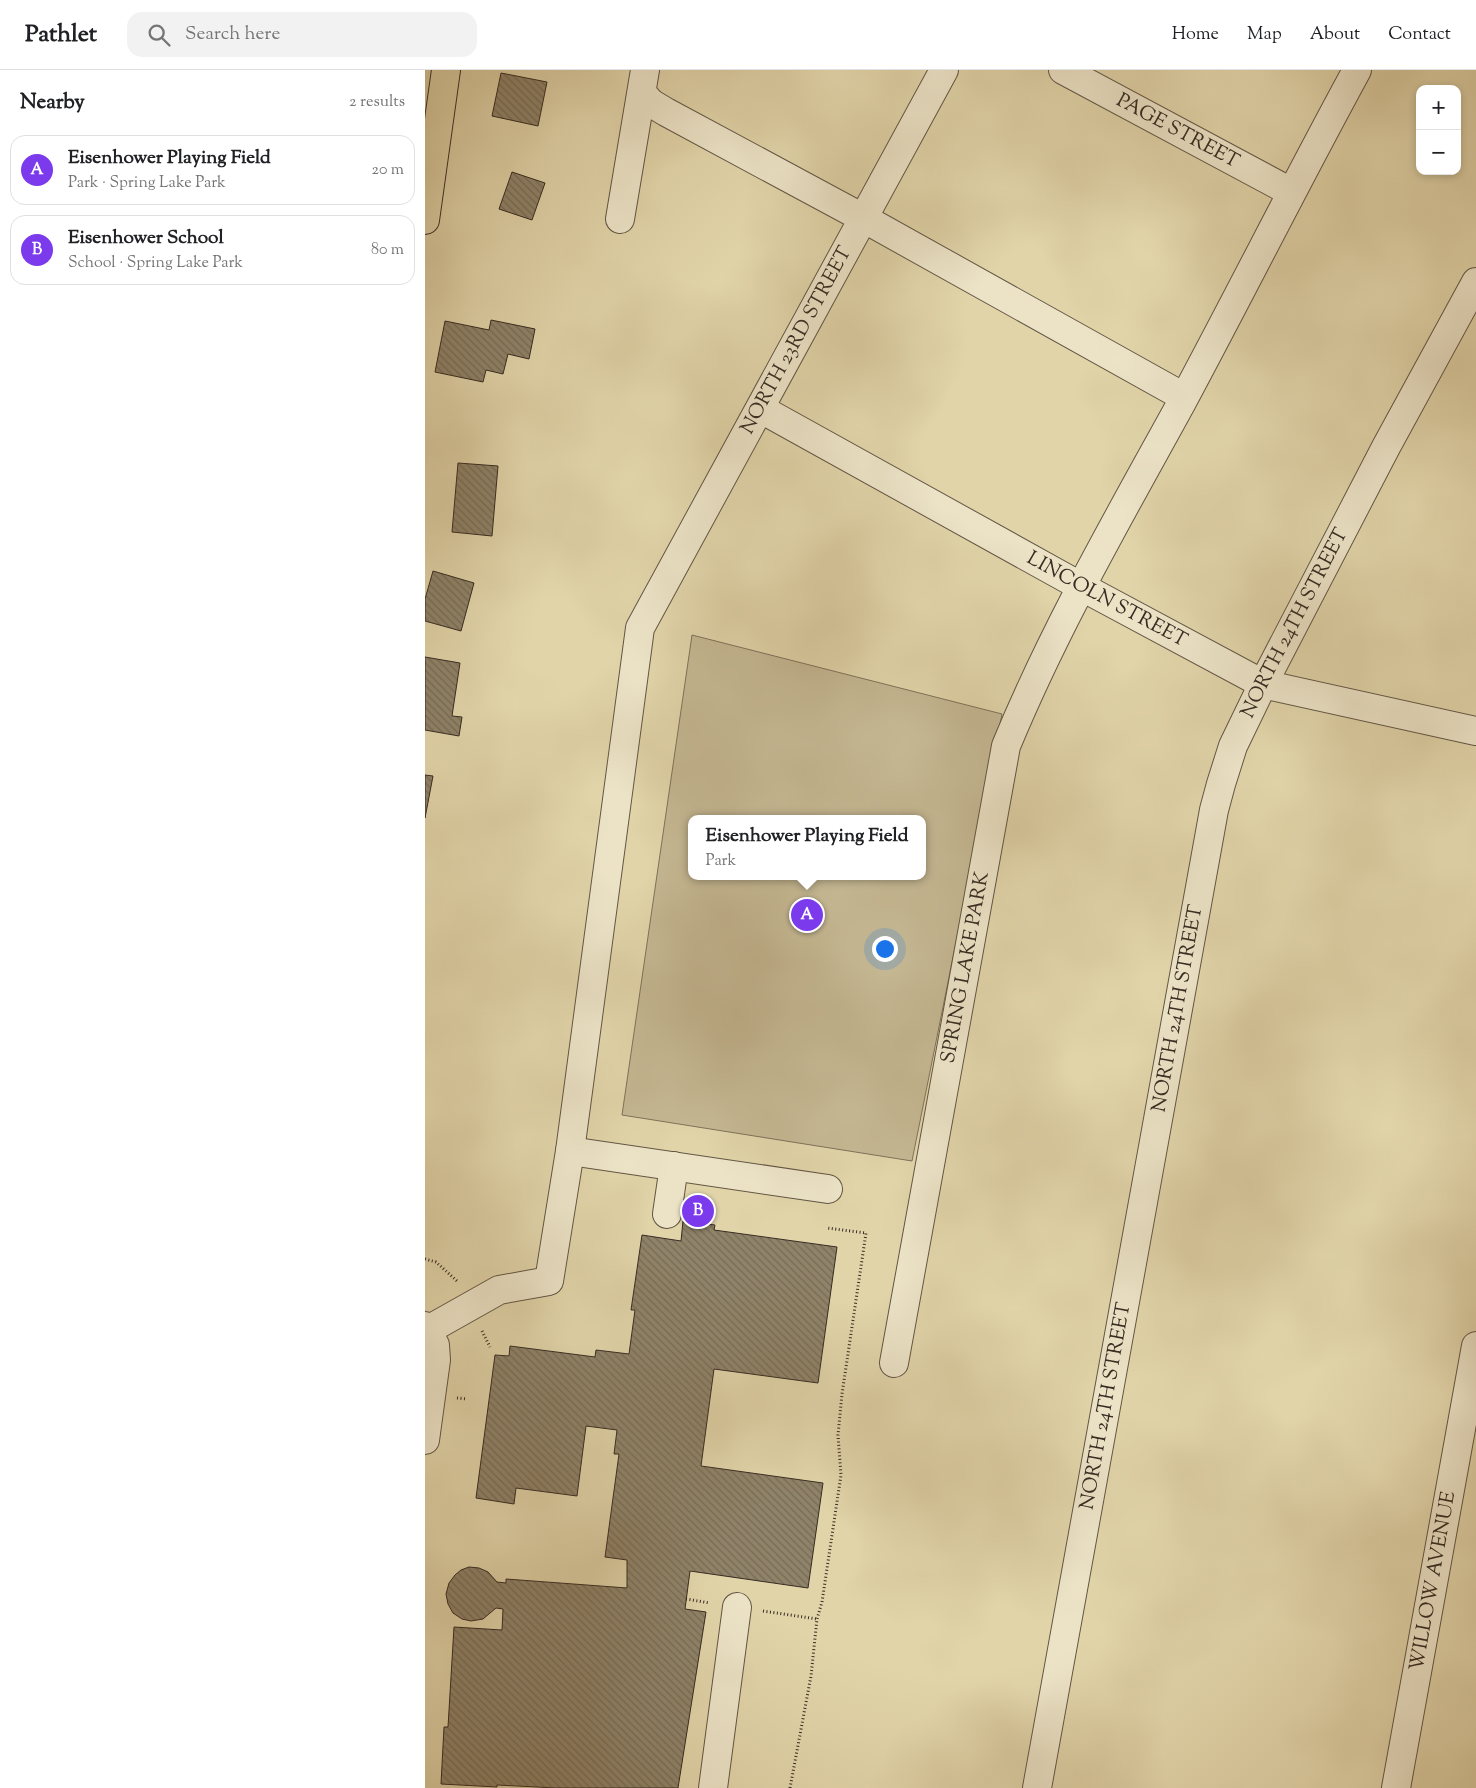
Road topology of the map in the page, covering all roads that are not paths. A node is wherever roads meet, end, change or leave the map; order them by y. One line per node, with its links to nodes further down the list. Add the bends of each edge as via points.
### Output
1 (446, 70): 6 (main road)
2 (944, 70): 8 (street, NORTH 23RD STREET)
3 (1063, 70): 7 (street, PAGE STREET)
4 (1357, 70): 7 (street, SPRING LAKE PARK)
5 (644, 82): 8 (street, via 651,103); 9 (street)
6 (429, 166): 10 (main road)
7 (1291, 192): 12 (street, SPRING LAKE PARK)
8 (863, 218): 12 (street); 13 (street, NORTH 23RD STREET)
9 (620, 219)
10 (425, 220)
11 (1476, 282): 15 (street, NORTH 24TH STREET)
12 (1184, 397): 14 (street, SPRING LAKE PARK)
13 (761, 408): 14 (street, LINCOLN STREET); 17 (street, NORTH 23RD STREET, via 640,628)
14 (1082, 586): 15 (street, LINCOLN STREET); 23 (street, SPRING LAKE PARK, via 1006,746)
15 (1263, 684): 16 (street, LINCOLN STREET); 27 (street, NORTH 24TH STREET, via 1233,746 1215,810)
16 (1476, 731)
17 (570, 1150): 18 (street); 21 (street, NORTH 23RD STREET, via 549,1281 499,1290)
18 (674, 1166): 19 (street); 20 (street)
19 (828, 1189)
20 (667, 1214)
21 (427, 1328): 24 (street, via 435,1345 436,1360)
22 (1476, 1346): 28 (street, WILLOW AVENUE)
23 (894, 1363)
24 (425, 1440)
25 (737, 1607): 26 (street)
26 (713, 1788)
27 (1037, 1788)
28 (1397, 1788)

